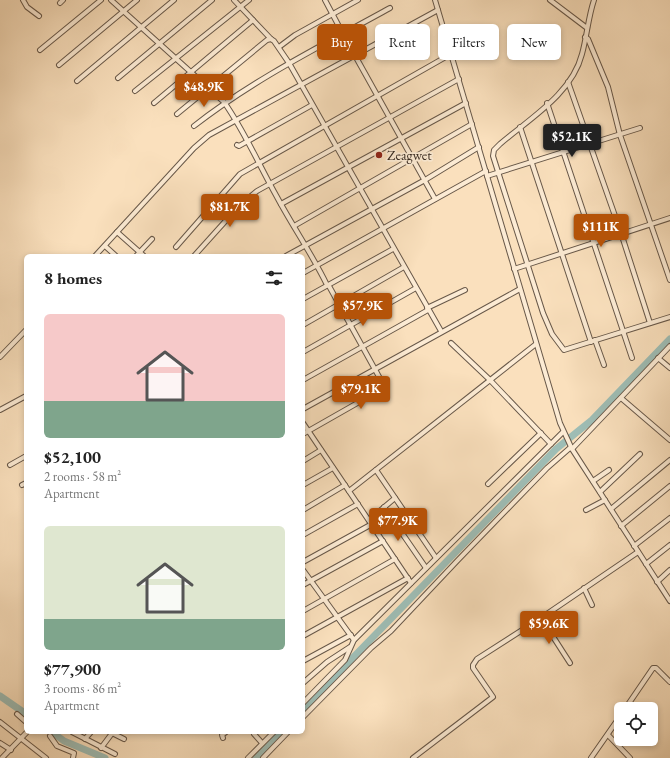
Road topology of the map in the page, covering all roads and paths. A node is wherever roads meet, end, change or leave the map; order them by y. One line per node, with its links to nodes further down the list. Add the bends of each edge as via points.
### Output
1 (23, 0): 19 (street, via 27,7)
2 (101, 0): 32 (street)
3 (111, 0): 17 (street)
4 (137, 0): 17 (street)
5 (174, 0): 24 (street)
6 (212, 0): 28 (street)
7 (234, 0): 14 (street)
8 (249, 0): 14 (street)
9 (325, 0): 18 (street)
10 (358, 0): 18 (street)
11 (435, 0): 16 (street)
12 (550, 0): 25 (street)
13 (594, 0): 25 (street)
14 (241, 7): 20 (street); 33 (street)
15 (390, 8): 22 (street)
16 (438, 10): 23 (street); 31 (street)
17 (123, 12): 24 (street); 39 (street)
18 (333, 14): 21 (street); 29 (street)
19 (39, 16)
20 (253, 20): 27 (street); 40 (street)
21 (338, 24)
22 (360, 24)
23 (442, 24)
24 (141, 27): 28 (street); 43 (street)
25 (587, 28): 26 (street)
26 (585, 37): 44 (street, via 582,55); 62 (street, via 608,87)
27 (271, 39): 29 (street); 46 (street)
28 (158, 43): 33 (street); 41 (street)
29 (279, 47): 38 (street)
30 (317, 48): 38 (street)
31 (367, 48)
32 (40, 50)
33 (175, 59): 40 (street); 47 (street)
34 (344, 60): 45 (street)
35 (358, 60): 48 (street)
36 (442, 60): 48 (street)
37 (454, 60): 42 (street)
38 (289, 63): 45 (street); 49 (street)
39 (59, 65)
40 (190, 72): 46 (street); 51 (street)
41 (118, 78)
42 (459, 79): 50 (street); 55 (street)
43 (77, 81)
44 (568, 82): 52 (street); 65 (street)
45 (301, 84): 53 (street); 56 (street)
46 (208, 88): 49 (street); 54 (street)
47 (135, 91)
48 (379, 96): 55 (street); 59 (street)
49 (224, 102): 56 (street); 58 (street)
50 (466, 102): 57 (street); 63 (street)
51 (154, 103)
52 (547, 103): 60 (street); 69 (street)
53 (312, 105): 59 (street); 64 (street)
54 (177, 114)
55 (390, 117): 63 (street); 68 (street)
56 (236, 119): 64 (street); 86 (street, via 209,135 194,148)
57 (472, 124): 67 (street); 70 (street)
58 (194, 126)
59 (324, 126): 68 (street); 71 (street)
60 (520, 127): 72 (street); 75 (street, via 494,150)
61 (640, 128): 62 (street)
62 (620, 135): 65 (street); 83 (street)
63 (401, 137): 70 (street); 73 (street)
64 (248, 141): 66 (street); 71 (street)
65 (590, 144): 69 (street); 87 (street)
66 (237, 145)
67 (479, 146): 74 (street); 76 (street)
68 (336, 147): 73 (street); 77 (street)
69 (564, 152): 72 (street); 89 (street)
70 (413, 158): 76 (street); 78 (street)
71 (259, 162): 77 (street); 92 (street, via 240,174)
72 (532, 162): 75 (street); 94 (street)
73 (347, 167): 78 (street); 80 (street)
74 (486, 170): 75 (street); 79 (street)
75 (493, 174): 101 (street); 103 (street)
76 (425, 180): 79 (street); 81 (street)
77 (269, 183): 80 (street); 98 (street, via 239,206)
78 (359, 188): 81 (street); 84 (street)
79 (435, 199): 85 (street)
80 (281, 204): 84 (street)
81 (371, 210): 85 (street); 91 (street)
82 (670, 218): 83 (street)
83 (651, 224): 87 (street); 105 (street)
84 (294, 226): 91 (street)
85 (382, 229): 93 (street); 100 (street)
86 (118, 232): 90 (street); 97 (street)
87 (621, 233): 89 (street); 114 (street)
88 (152, 239): 97 (street)
89 (593, 242): 94 (street); 119 (street)
90 (105, 246): 95 (street); 96 (street)
91 (306, 246): 99 (street); 100 (street)
92 (176, 247)
93 (393, 249): 102 (street); 106 (street)
94 (561, 253): 101 (street); 120 (street)
95 (97, 254)
96 (114, 254)
97 (138, 254)
98 (196, 254)
99 (290, 254)
100 (317, 265): 104 (street); 106 (street)
101 (527, 265): 103 (street); 120 (street, via 543,313 564,350)
102 (404, 267): 107 (street); 111 (street)
103 (516, 268): 108 (street)
104 (305, 272)
105 (670, 280)
106 (327, 285): 110 (street); 111 (street)
107 (416, 288): 112 (street); 116 (street)
108 (520, 289): 117 (street); 122 (street)
109 (465, 290): 112 (street)
110 (305, 298)
111 (340, 304): 115 (street); 116 (street)
112 (428, 309): 117 (street); 124 (street)
113 (670, 317): 114 (street)
114 (650, 323): 119 (street)
115 (305, 324)
116 (351, 325): 124 (street); 125 (street)
117 (441, 331): 131 (street)
118 (24, 332): 126 (street)
119 (622, 332): 120 (street); 127 (street)
120 (593, 341): 129 (street)
121 (451, 343): 133 (street)
122 (536, 344): 133 (street); 142 (street)
123 (670, 346): 128 (street)
124 (363, 347): 131 (street); 132 (street)
125 (305, 351)
126 (0, 357)
127 (632, 358)
128 (658, 358): 130 (street); 135 (street)
129 (604, 365)
130 (670, 368)
131 (375, 369): 136 (street); 139 (street, via 383,388)
132 (305, 379)
133 (490, 380): 141 (street); 153 (street)
134 (24, 397): 137 (street)
135 (621, 398): 143 (street); 145 (street)
136 (305, 408)
137 (0, 410)
138 (305, 426): 139 (street)
139 (308, 431): 140 (street); 146 (street)
140 (305, 433)
141 (541, 433): 144 (street); 157 (street)
142 (564, 434): 144 (street); 145 (street)
143 (670, 440)
144 (551, 444): 178 (street)
145 (571, 447): 155 (street); 208 (street, via 547,468 391,631)
146 (321, 450): 149 (street); 152 (street)
147 (640, 454): 161 (street)
148 (24, 457): 151 (street)
149 (305, 460)
150 (670, 460): 167 (street)
151 (10, 465)
152 (333, 468): 156 (street); 158 (street)
153 (376, 470): 160 (street); 162 (street)
154 (609, 470): 155 (street)
155 (593, 481): 161 (street)
156 (305, 484)
157 (488, 484)
158 (346, 486): 160 (street); 166 (street)
159 (670, 486): 172 (street)
160 (349, 491): 164 (street)
161 (600, 492): 163 (street)
162 (395, 498): 165 (street); 178 (street)
163 (605, 500): 167 (street); 168 (street)
164 (358, 504): 170 (street); 173 (street)
165 (384, 507): 170 (street); 182 (street)
166 (305, 509)
167 (611, 509): 172 (street)
168 (586, 510)
169 (670, 518): 176 (street)
170 (369, 520): 171 (street)
171 (372, 524): 174 (street); 180 (street)
172 (621, 526): 176 (street)
173 (305, 534)
174 (383, 541): 179 (street); 186 (street)
175 (670, 545): 181 (street)
176 (634, 546): 177 (street)
177 (638, 552): 181 (street); 190 (street)
178 (436, 558): 182 (street)
179 (395, 559): 185 (street); 191 (street)
180 (305, 561)
181 (646, 564): 187 (street)
182 (426, 568): 188 (street)
183 (670, 570): 187 (street)
184 (305, 573): 186 (street)
185 (408, 578): 188 (street); 195 (street)
186 (310, 580): 189 (street); 191 (street)
187 (657, 582): 192 (street)
188 (411, 583): 199 (street)
189 (305, 584)
190 (584, 588): 193 (street); 196 (street)
191 (323, 599): 194 (street); 195 (street)
192 (670, 601)
193 (592, 605)
194 (305, 610)
195 (338, 617): 197 (street); 198 (street)
196 (541, 618): 202 (street); 237 (street, via 477,659 473,668 493,697)
197 (305, 635)
198 (351, 635): 199 (street); 201 (street)
199 (354, 640): 200 (street)
200 (350, 646): 203 (street); 205 (street, via 345,660)
201 (305, 660)
202 (570, 663)
203 (305, 681)
204 (670, 682): 206 (street, via 654,668)
205 (305, 701)
206 (630, 702)
207 (18, 714): 209 (street)
208 (305, 715)
209 (24, 720)
210 (0, 722): 223 (street)
211 (614, 726): 221 (street)
212 (25, 734): 223 (street)
213 (75, 734): 226 (street)
214 (89, 734): 226 (street)
215 (111, 734): 229 (street)
216 (115, 734): 225 (street)
217 (223, 734): 224 (street)
218 (254, 734): 228 (street)
219 (272, 734): 228 (street)
220 (286, 734): 236 (street)
221 (608, 735): 238 (street); 239 (street)
222 (50, 736): 234 (street, via 57,746 74,753)
223 (21, 738): 230 (street); 233 (street)
224 (223, 738)
225 (124, 739)
226 (85, 740): 229 (street)
227 (0, 743): 230 (street)
228 (262, 743): 235 (street)
229 (101, 748): 231 (street)
230 (11, 750): 232 (street)
231 (115, 754)
232 (3, 758)
233 (46, 758)
234 (73, 758)
235 (248, 758)
236 (263, 758)
237 (413, 758)
238 (591, 758)
239 (630, 758)

